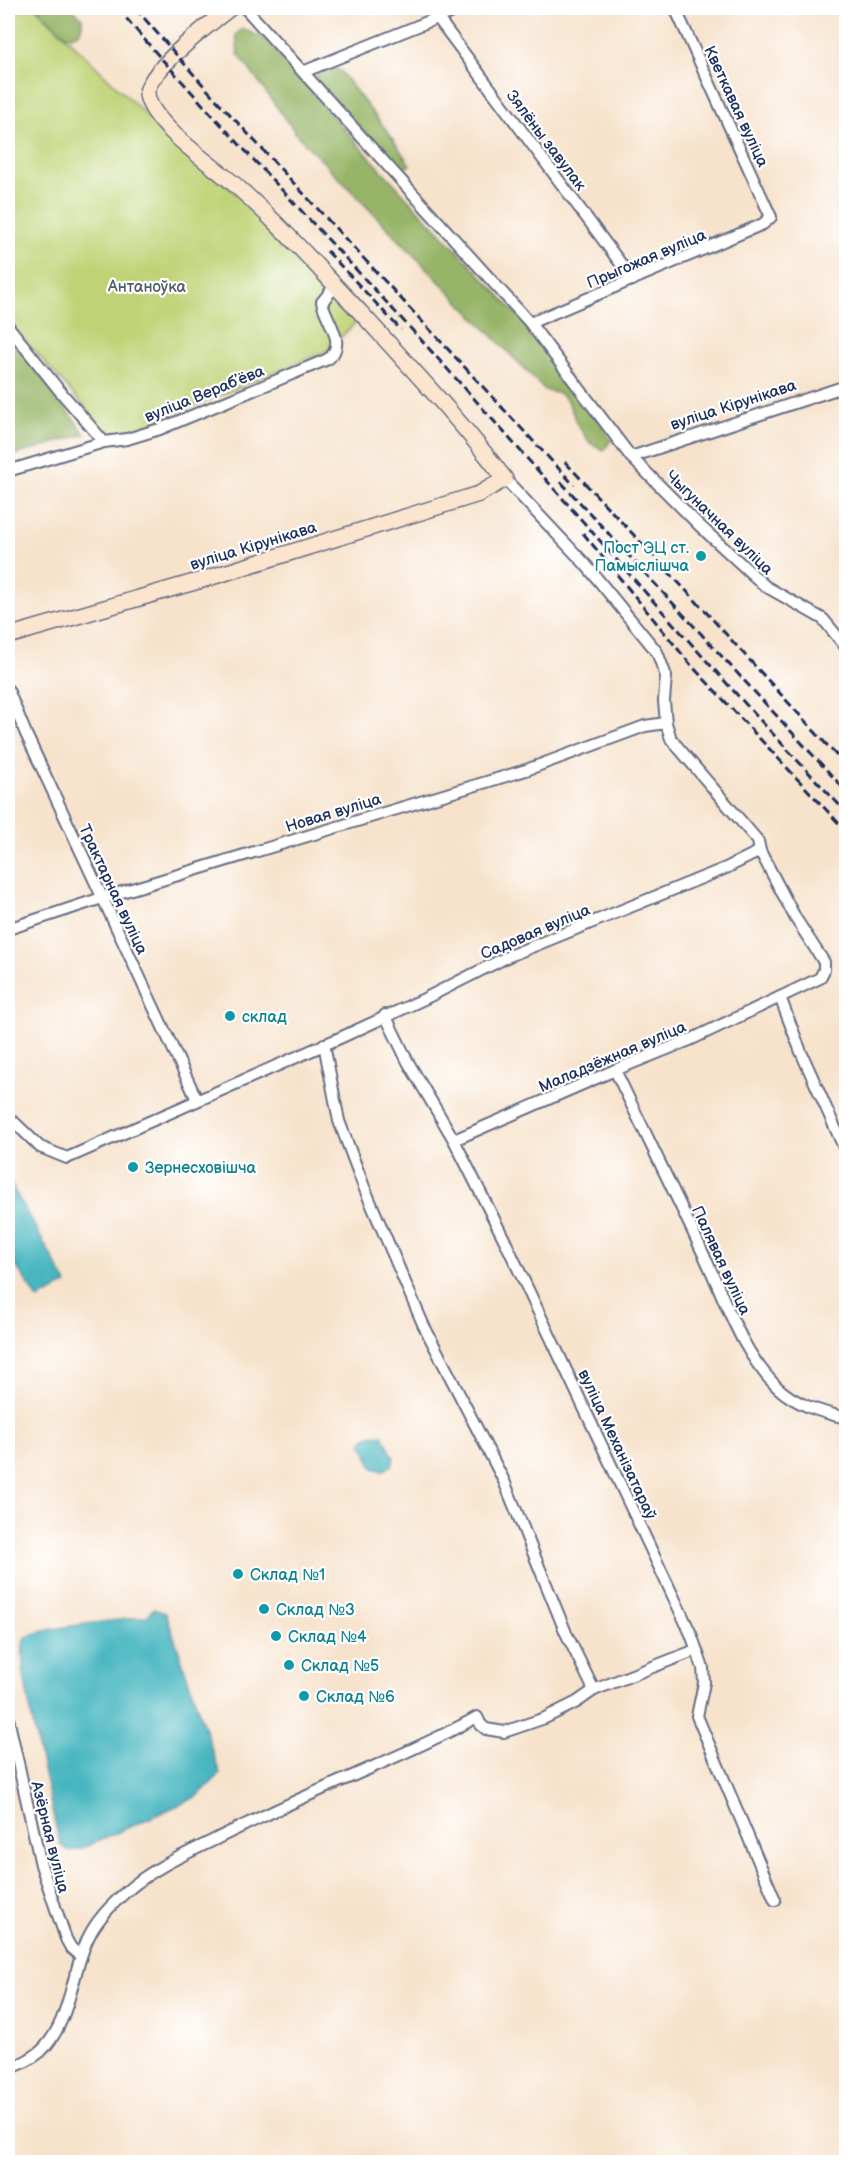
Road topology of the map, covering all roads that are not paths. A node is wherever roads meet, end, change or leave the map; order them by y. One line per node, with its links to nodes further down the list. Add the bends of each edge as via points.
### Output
1 (230, 8): 9 (street, via 152,78 147,94 150,105 162,123 252,200)
2 (245, 8): 6 (street, Чыгуначная вуліца)
3 (462, 8): 5 (street)
4 (675, 8): 7 (street, Кветкавая вуліца)
5 (437, 17): 6 (street); 8 (street, Зялёны завулак)
6 (303, 72): 10 (street, Чыгуначная вуліца)
7 (771, 217): 8 (street, Прыгожая вуліца, via 763,224)
8 (633, 280): 10 (street, Прыгожая вуліца)
9 (335, 286): 13 (street, вуліца Верабʼёва, via 322,302 338,341 336,352 328,359 160,429); 16 (street, via 475,440)
10 (530, 323): 14 (street, Чыгуначная вуліца)
11 (8, 326): 13 (street)
12 (846, 386): 14 (street, вуліца Кірунікава)
13 (104, 442): 15 (street, вуліца Верабʼёва)
14 (631, 457): 18 (street, Чыгуначная вуліца, via 765,586 823,619)
15 (8, 471)
16 (505, 479): 17 (street, вуліца Кірунікава, via 461,499); 20 (street, via 586,565 657,652 666,676)
17 (8, 636)
18 (846, 647)
19 (8, 690): 22 (street, Трактарная вуліца)
20 (666, 723): 21 (street, via 671,739 748,828); 22 (street, Новая вуліца, via 645,726 526,770)
21 (760, 851): 24 (street, Маладзёжная вуліца, via 824,962 820,978); 25 (street, Садовая вуліца, via 509,956)
22 (102, 898): 23 (street, Новая вуліца); 28 (street, Трактарная вуліца)
23 (8, 929)
24 (780, 996): 27 (street, Маладзёжная вуліца, via 692,1039); 31 (street)
25 (386, 1015): 26 (street, Садовая вуліца); 30 (street, вуліца Механізатараў, via 408,1062)
26 (324, 1044): 28 (street, Садовая вуліца); 34 (street, via 339,1121 364,1187 423,1324 504,1481 566,1633)
27 (615, 1070): 30 (street, Маладзёжная вуліца); 32 (street, Палявая вуліца, via 734,1323 763,1371 791,1398)
28 (197, 1100): 29 (street, Садовая вуліца, via 67,1158 40,1147)
29 (8, 1120)
30 (454, 1140): 33 (street, вуліца Механізатараў, via 516,1262)
31 (846, 1152)
32 (846, 1418)
33 (696, 1650): 34 (street); 36 (street, вуліца Механізатараў, via 704,1683 697,1716)
34 (594, 1690): 37 (street, via 545,1718 504,1732 486,1729 477,1716 189,1853 145,1878 113,1903 98,1921)
35 (8, 1718): 37 (street, Азёрная вуліца, via 44,1876 66,1939)
36 (775, 1900)
37 (81, 1956): 38 (street, via 51,2039 39,2053)
38 (8, 2069)

